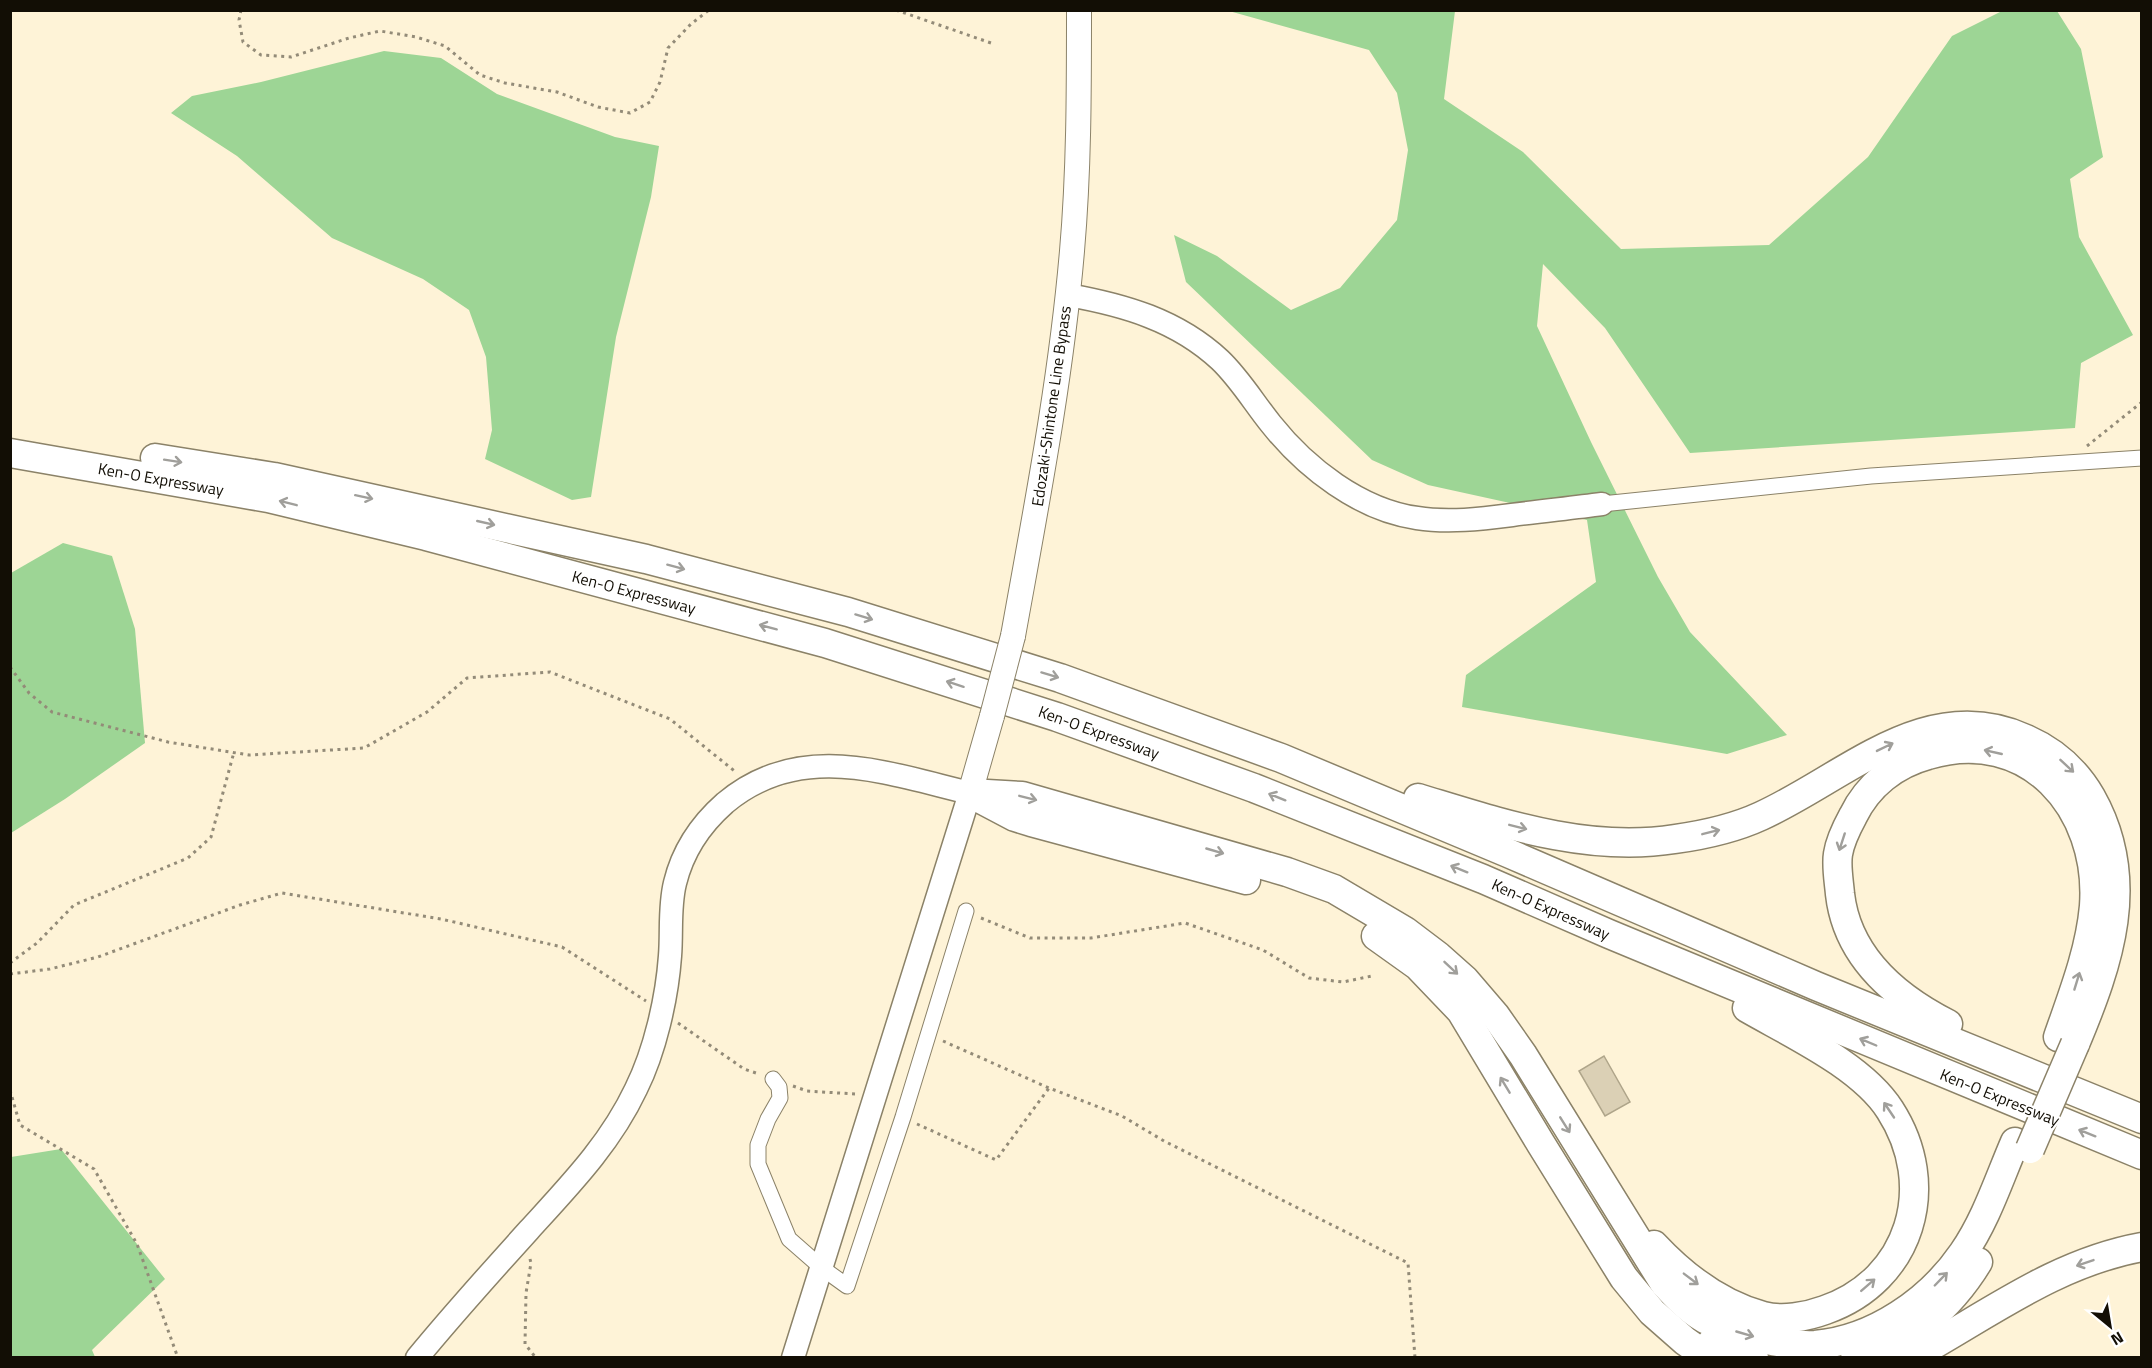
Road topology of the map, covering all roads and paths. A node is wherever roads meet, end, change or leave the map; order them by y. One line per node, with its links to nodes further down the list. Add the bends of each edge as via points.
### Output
1 (241, 10): 2 (path, via 238,20 243,42 261,55 291,57 380,31 446,46 480,75 630,112 650,102 660,82 668,48)
2 (709, 10)
3 (896, 10): 5 (path)
4 (1079, 10): 6 (main road, Edozaki-Shintone Line Bypass, via 1076,207)
5 (991, 43)
6 (1068, 295): 12 (street, via 1108,302 1150,316 1196,341 1234,374 1272,426 1316,470 1332,483 1385,510 1417,518 1486,519); 17 (main road, Edozaki-Shintone Line Bypass, bridge, via 1054,401 1013,636)
7 (2142, 402): 11 (path)
8 (10, 439): 15 (highway, Ken-O Expressway, one-way to 15, via 95,448 274,477 646,559 848,612 1060,678)
9 (10, 453): 19 (highway, Ken-O Expressway, one-way to 9, via 1484,879 1254,788 1057,717 825,643 438,539 268,498)
10 (2142, 458): 11 (street)
11 (2067, 462): 12 (street, via 1871,476)
12 (1602, 504)
13 (10, 667): 14 (path, via 29,693 52,712 168,742)
14 (234, 752): 16 (path, via 249,755 364,748 427,712 467,678 550,672 670,718); 21 (path, via 211,837 188,858 74,905 37,943)
15 (1281, 758): 26 (highway, one-way to 26, via 1564,838 1652,842 1706,833 1761,816 1887,745 1921,733 1972,726 2017,735 2054,754 2088,791 2109,834 2116,872 2110,944 2091,1006); 32 (highway, Ken-O Expressway)
16 (753, 785): 17 (street, via 795,769 837,765); 24 (street, via 730,799 702,825 686,853 675,883)
17 (970, 793): 20 (highway, via 1031,822 1356,912); 30 (street)
18 (966, 911): 23 (path, via 1030,938 1091,938 1185,923 1263,950 1309,978 1343,982); 25 (street)
19 (1608, 934): 34 (highway, Ken-O Expressway, one-way to 19); 35 (highway, one-way to 19, via 1676,1268 1706,1291 1764,1316 1787,1318 1840,1305 1864,1290 1890,1263 1900,1248 1914,1208 1914,1170 1890,1109 1841,1063 1743,1005 1677,976)
20 (1399, 938): 35 (highway, one-way to 35, via 1438,956 1465,980 1494,1015); 36 (highway, one-way to 20, via 1461,1011 1418,966)
21 (10, 963)
22 (10, 974): 24 (path, via 98,957 240,904 282,893 441,919 562,947)
23 (1372, 976)
24 (663, 1012): 27 (path, via 744,1069); 37 (street, via 637,1087 621,1117 592,1161)
25 (928, 1034): 28 (path); 31 (street)
26 (2067, 1040): 32 (highway, one-way to 32, via 2094,905 2088,844 2069,802 2040,772 2021,761 1983,750 1941,750 1891,771 1859,803 1838,854 1842,912 1850,936 1871,968 1926,1013); 33 (highway)
27 (773, 1079): 30 (path, via 807,1091 853,1093); 39 (street, via 780,1098 758,1145 758,1164 789,1239)
28 (1049, 1088): 31 (path, via 996,1160); 44 (path, via 1122,1116 1164,1141 1408,1263)
29 (10, 1090): 40 (path, via 20,1125 94,1169 137,1244)
30 (873, 1102): 39 (street)
31 (903, 1117): 39 (street, via 847,1286)
32 (2136, 1117)
33 (2023, 1145): 35 (highway, one-way to 33, via 1664,1283 1705,1319 1777,1342 1815,1345 1855,1337 1884,1324 1940,1280 1963,1254); 47 (highway, via 1984,1252 1956,1293 1927,1323 1910,1334)
34 (2142, 1155)
35 (1619, 1209)
36 (1592, 1224): 45 (highway, via 1624,1278 1652,1312); 46 (highway, via 1657,1304 1711,1342)
37 (521, 1239): 41 (street); 42 (path, via 531,1263 525,1344)
38 (2142, 1247): 48 (highway, one-way to 48, via 2076,1266 2030,1286)
39 (822, 1268): 43 (street)
40 (178, 1358)
41 (417, 1358)
42 (536, 1358)
43 (793, 1358)
44 (1415, 1358)
45 (1709, 1358)
46 (1754, 1358)
47 (1855, 1358)
48 (1911, 1358)

